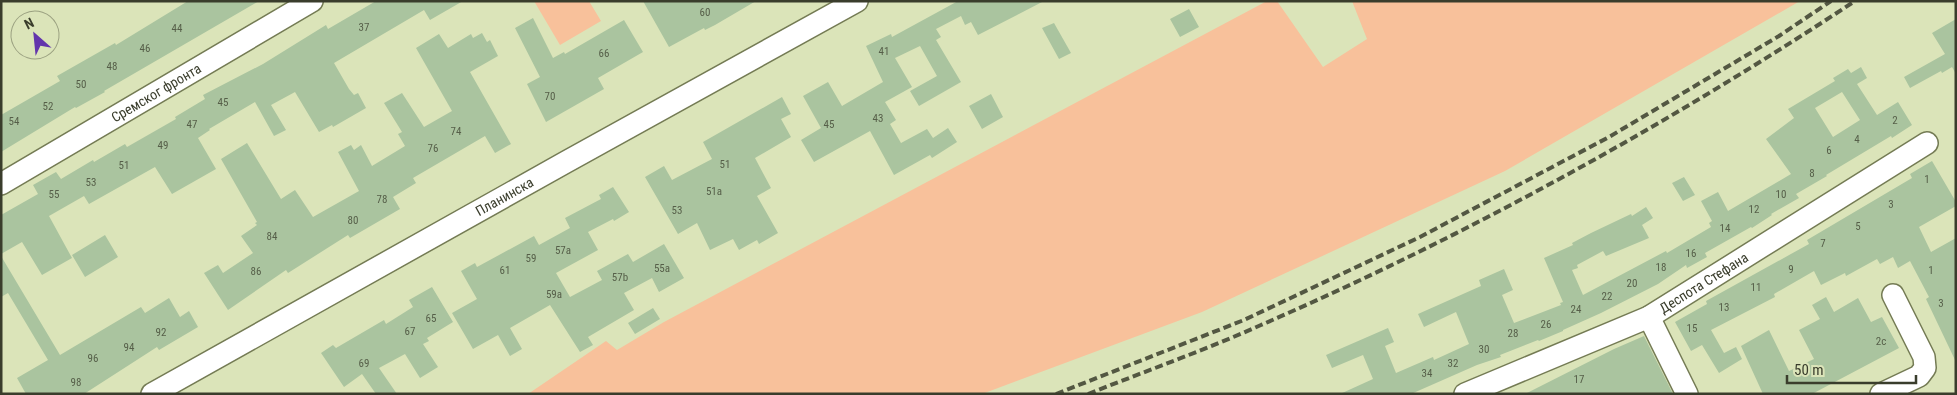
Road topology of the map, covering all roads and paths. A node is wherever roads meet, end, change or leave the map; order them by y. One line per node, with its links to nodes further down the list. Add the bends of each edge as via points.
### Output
1 (312, 1): 4 (street, Сремског фронта)
2 (857, 1): 7 (street, Планинска)
3 (1927, 142): 6 (street, Деспота Стефана)
4 (1, 184)
5 (1893, 295): 10 (street, via 1924,357 1925,368 1918,376)
6 (1649, 317): 8 (street, Деспота Стефана); 9 (street)
7 (152, 394)
8 (1464, 394)
9 (1686, 394)
10 (1881, 394)

